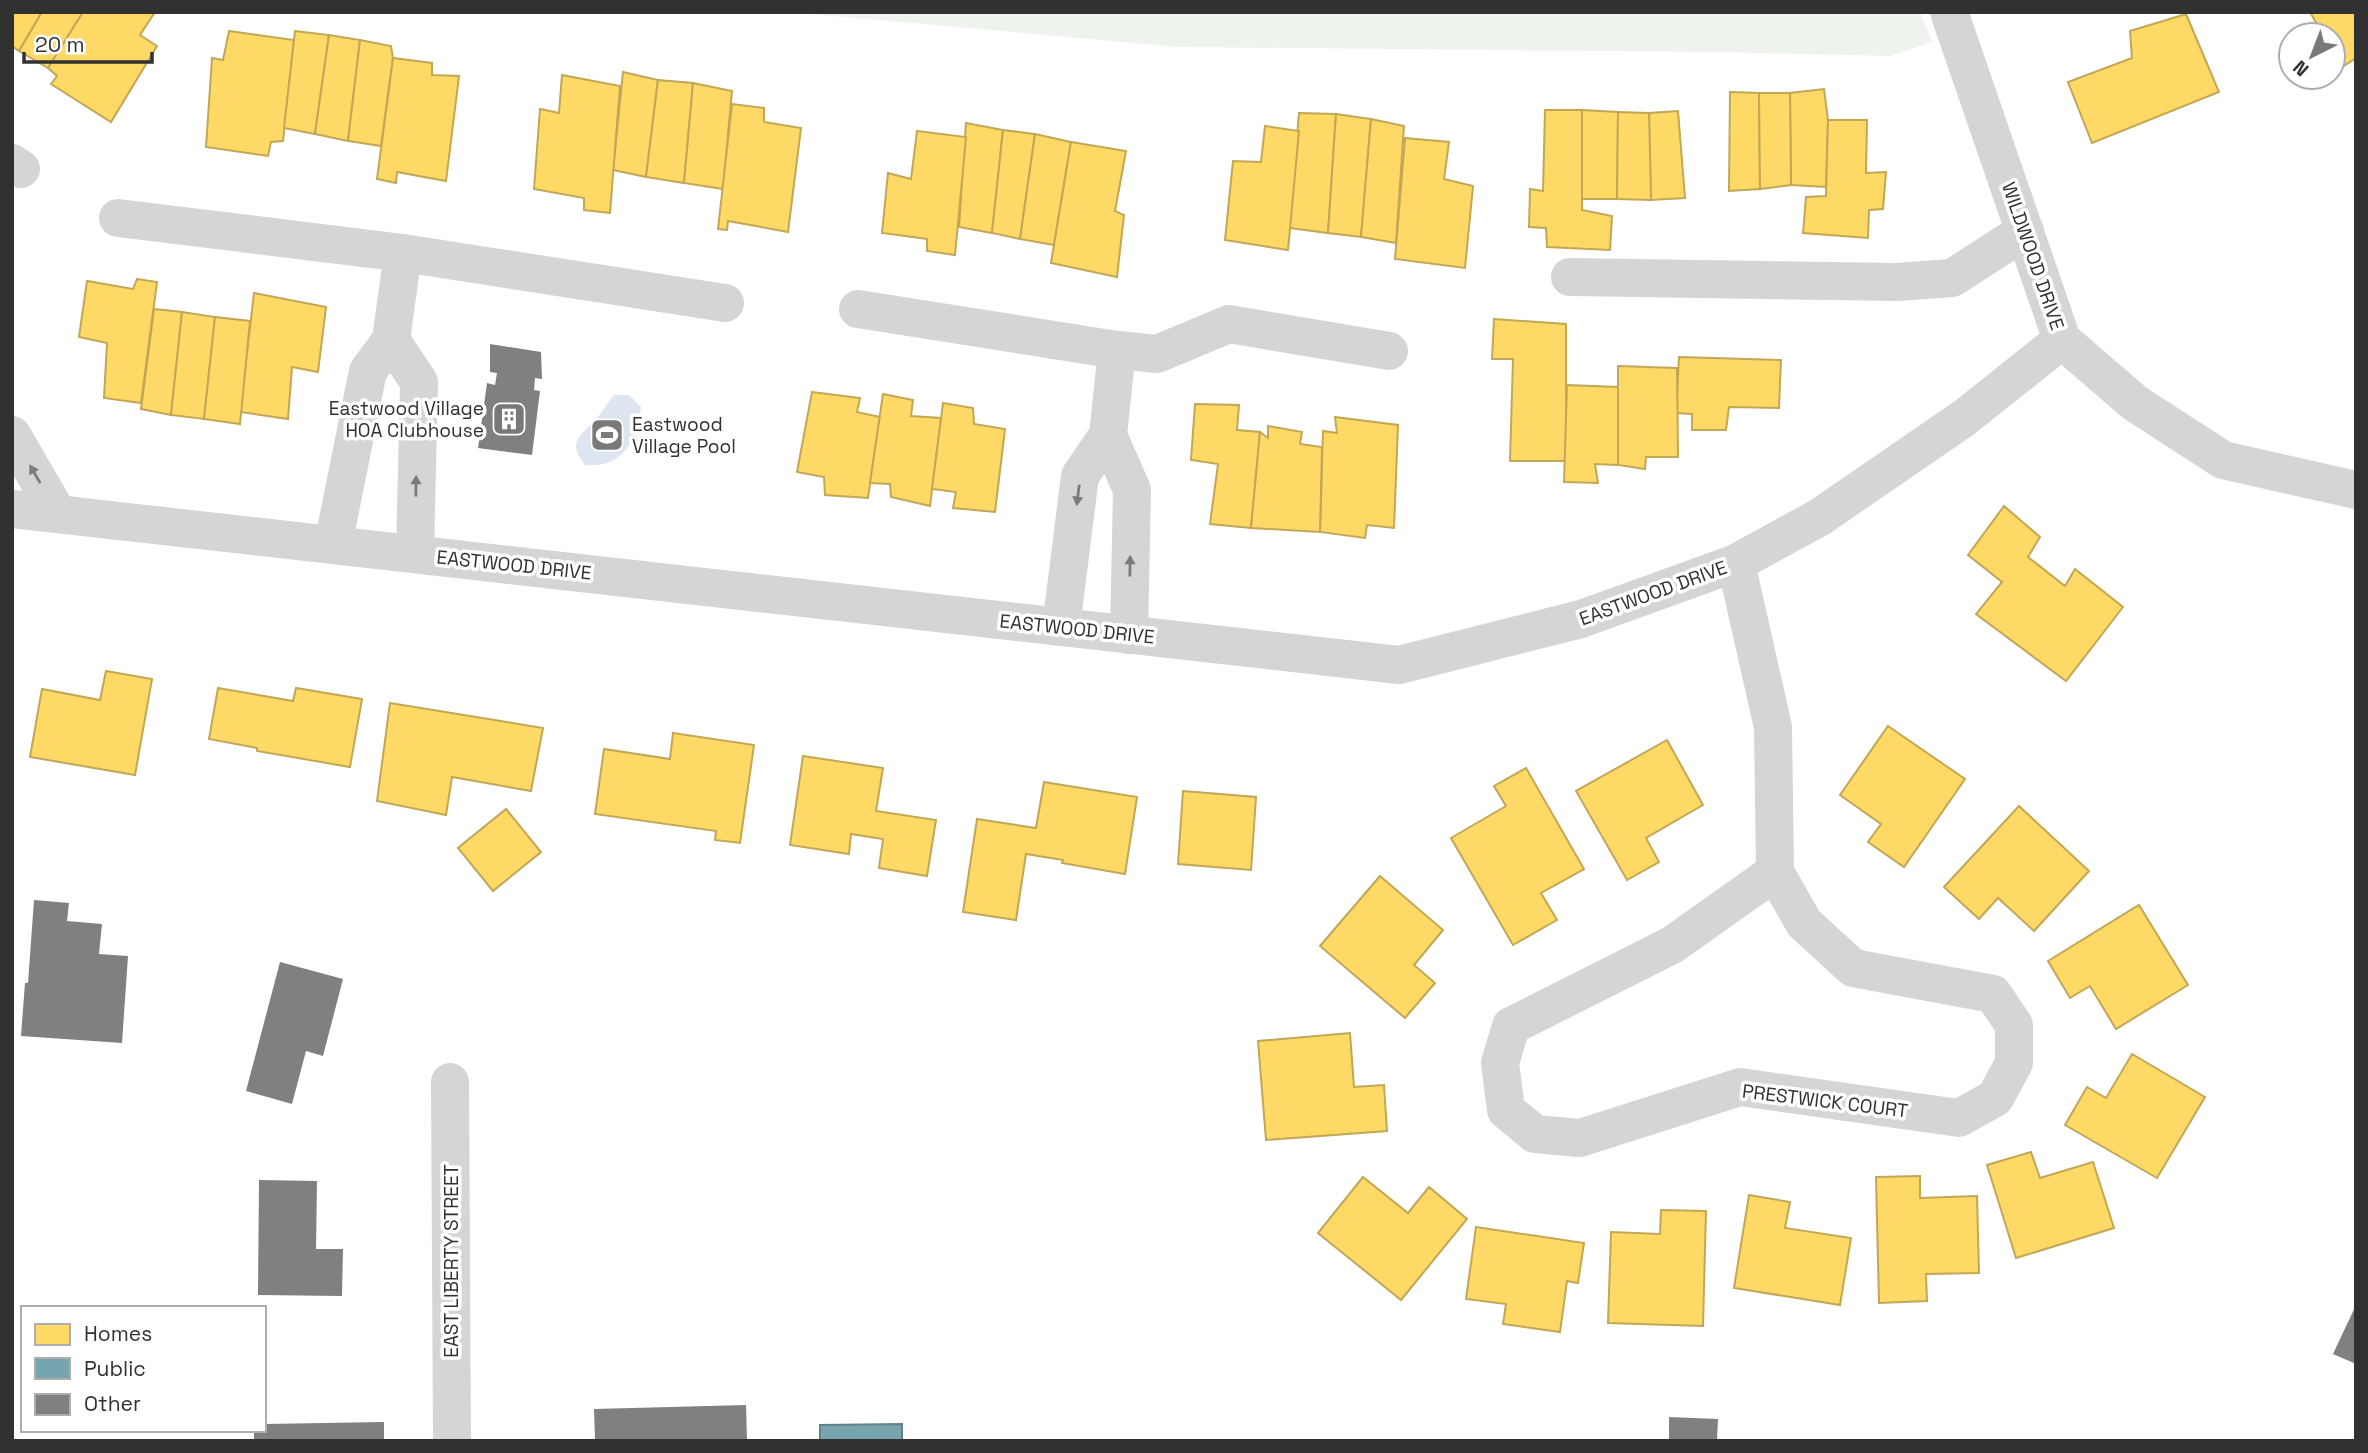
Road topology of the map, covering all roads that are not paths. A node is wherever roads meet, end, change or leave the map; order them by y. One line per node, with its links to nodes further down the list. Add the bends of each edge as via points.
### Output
1 (1950, 12): 3 (street, WILDWOOD DRIVE)
2 (118, 218): 4 (street)
3 (2025, 232): 5 (street, via 1952,278 1897,282); 9 (street, WILDWOOD DRIVE)
4 (403, 253): 6 (street); 8 (street)
5 (1570, 277)
6 (725, 303)
7 (858, 309): 10 (street)
8 (391, 340): 17 (street, via 368,370); 18 (street, one-way to 8, via 419,382)
9 (2062, 340): 14 (street, WILDWOOD DRIVE, via 2135,403 2223,460); 19 (street, EASTWOOD DRIVE, via 1964,418 1831,509)
10 (1117, 350): 11 (street, via 1157,354 1229,324); 13 (street)
11 (1389, 351)
12 (12, 435): 16 (street, one-way to 12)
13 (1108, 435): 20 (street, one-way to 20, via 1080,477); 21 (street, one-way to 13, via 1132,490)
14 (2356, 490)
15 (12, 509): 16 (street, EASTWOOD DRIVE)
16 (58, 514): 17 (street, EASTWOOD DRIVE)
17 (333, 545): 18 (street, EASTWOOD DRIVE)
18 (415, 554): 20 (street, EASTWOOD DRIVE)
19 (1736, 563): 21 (street, EASTWOOD DRIVE, via 1581,619 1399,665); 22 (street, via 1773,727)
20 (1061, 627): 21 (street, EASTWOOD DRIVE)
21 (1129, 635)
22 (1774, 872): 22 (street, PRESTWICK COURT, via 1672,945 1511,1026 1500,1063 1506,1110 1535,1134 1580,1138 1740,1087 1959,1118 1995,1098 2014,1063 2014,1025 1993,994 1853,968 1804,923)
23 (450, 1082): 24 (street, EAST LIBERTY STREET)
24 (452, 1441)

